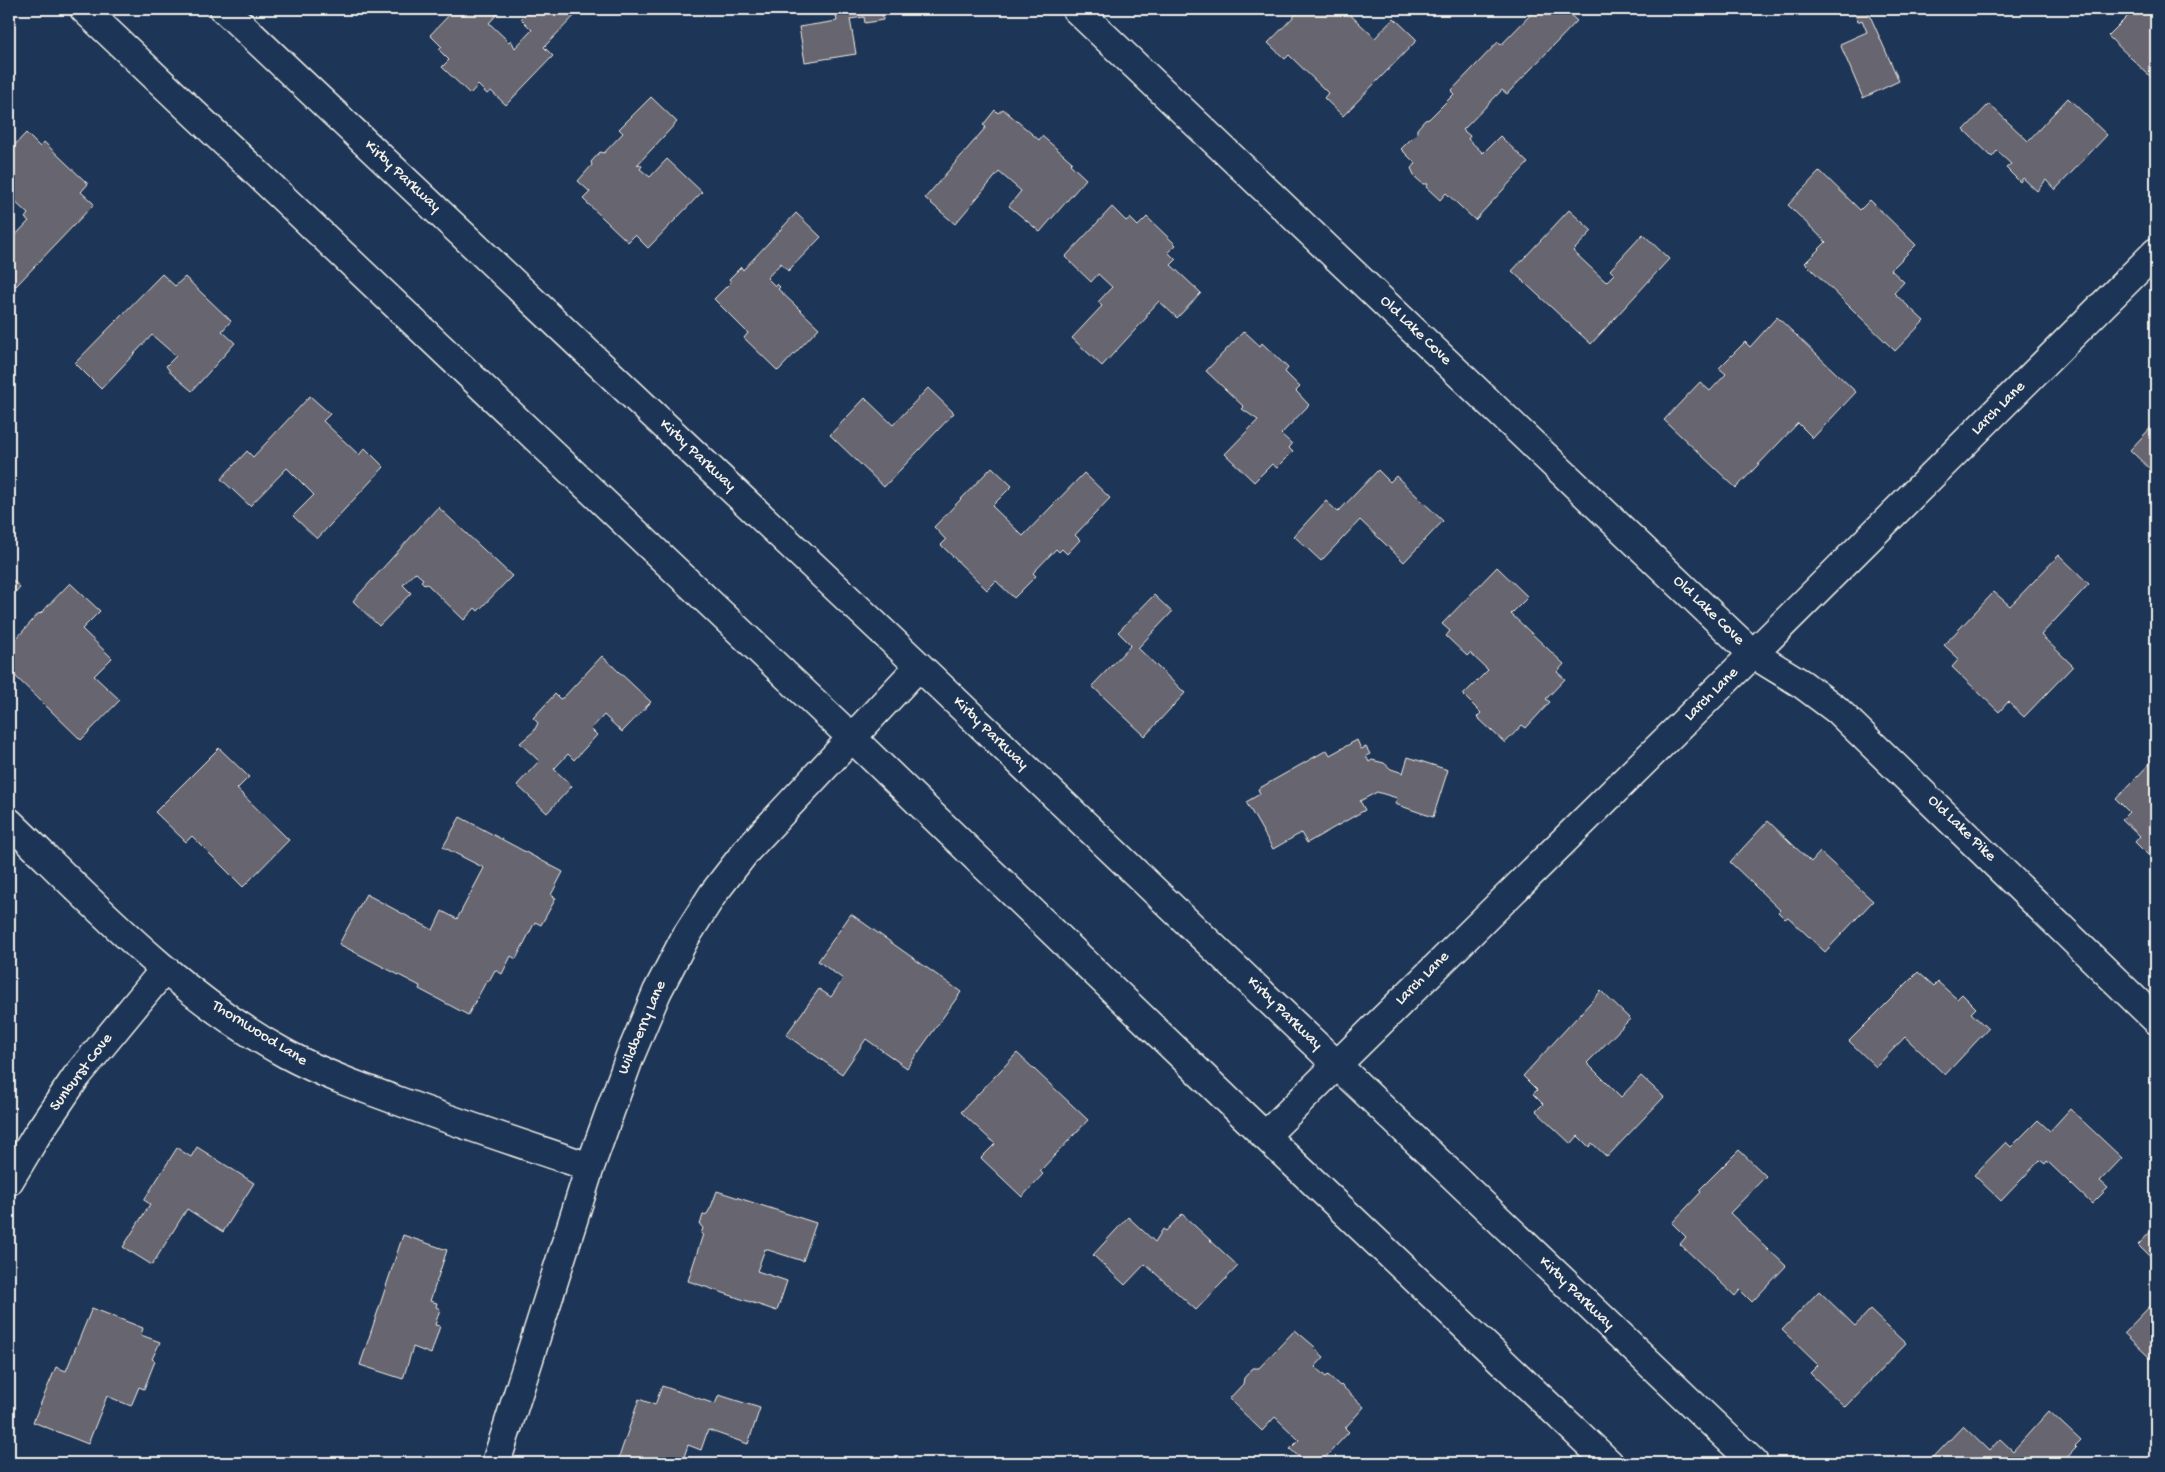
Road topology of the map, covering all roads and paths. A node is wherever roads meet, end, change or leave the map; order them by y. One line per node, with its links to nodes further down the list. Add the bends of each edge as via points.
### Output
1 (84, 9): 7 (street)
2 (224, 9): 6 (street, Kirby Parkway)
3 (1076, 9): 5 (street, Old Lake Cove)
4 (2156, 252): 5 (street, Larch Lane)
5 (1754, 654): 10 (street, Old Lake Pike, via 1837,710); 11 (street, Larch Lane)
6 (918, 666): 7 (street, Wildberry Lane); 11 (street, Kirby Parkway)
7 (850, 737): 12 (street); 13 (street, Wildberry Lane, via 747,850 685,938 657,992 630,1056)
8 (9, 822): 9 (street, Thornwood Lane)
9 (164, 970): 13 (street, Thornwood Lane, via 241,1026 285,1054 327,1074); 14 (street, Sunburst Cove, via 76,1077)
10 (2156, 1020)
11 (1337, 1064): 12 (street, Larch Lane); 17 (street, Kirby Parkway)
12 (1265, 1136): 16 (street)
13 (590, 1167): 15 (street, Wildberry Lane)
14 (9, 1182)
15 (496, 1463)
16 (1610, 1463)
17 (1754, 1463)

